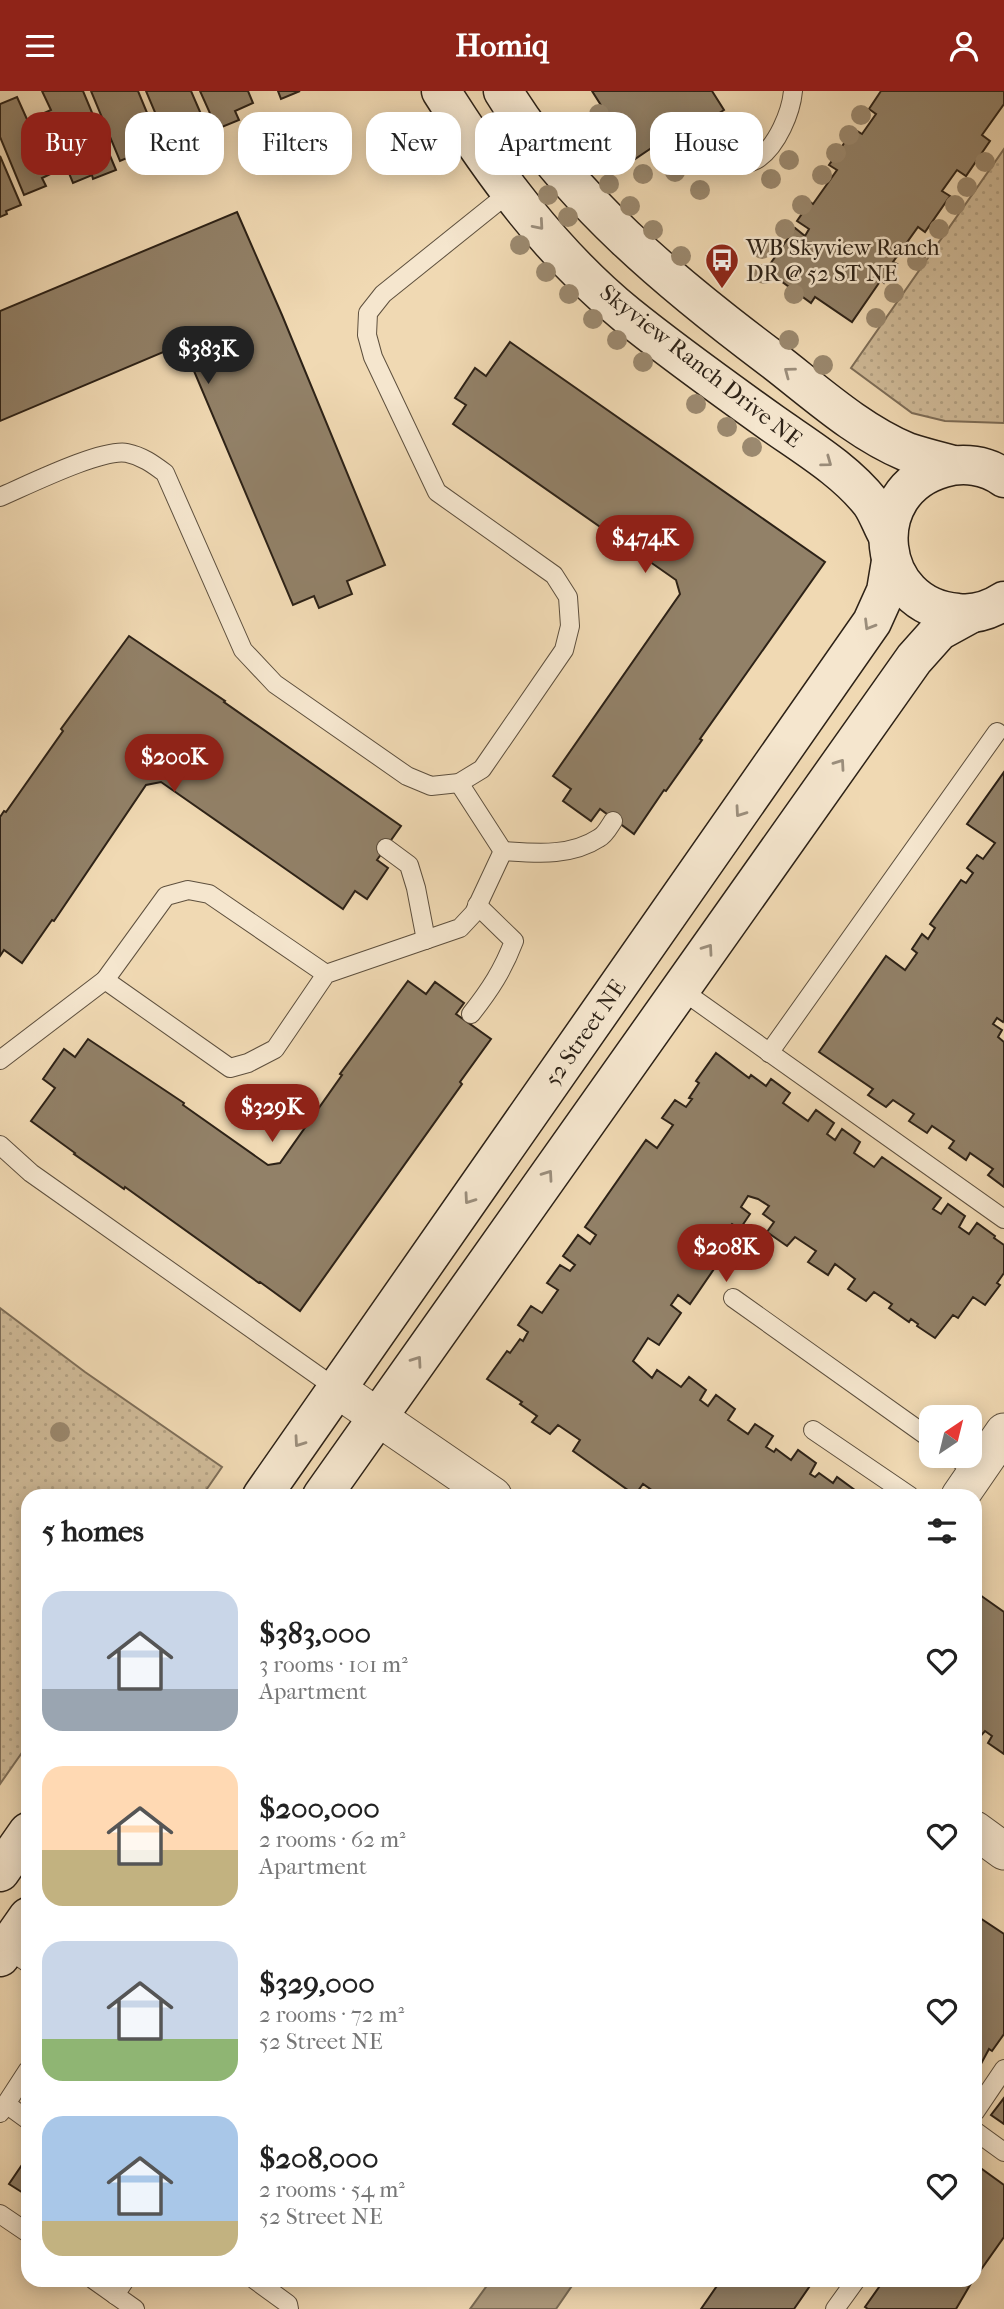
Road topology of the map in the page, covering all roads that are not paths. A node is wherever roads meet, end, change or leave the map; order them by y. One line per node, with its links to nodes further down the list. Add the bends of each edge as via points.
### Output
1 (441, 91): 5 (street, Skyview Ranch Drive NE)
2 (503, 91): 6 (street, one-way to 2, via 908,452 865,429 667,278 567,175)
3 (793, 91): 4 (lane, via 782,130)
4 (763, 153)
5 (510, 192): 9 (street, Skyview Ranch Drive NE, one-way to 9, via 625,313 852,483 872,504); 12 (lane, via 383,294 368,313 373,357 437,492 554,575 568,597 570,626 564,650 482,769)
6 (953, 465): 7 (street, via 976,466); 9 (street, 52 Street NE, via 931,471 900,498 891,516)
7 (1004, 478)
8 (0, 497): 12 (lane, via 100,456 125,452 150,461 165,473 243,650 275,684 407,776 431,786)
9 (889, 549): 10 (street, Skyview Ranch Drive NE, via 902,584 929,607 946,612); 27 (street, 52 Street NE, one-way to 27, via 886,591 872,622)
10 (993, 609): 20 (street, one-way to 10, via 914,659 939,631)
11 (997, 732): 22 (lane)
12 (458, 783): 15 (lane)
13 (613, 821): 15 (lane, via 601,837 576,849 549,854)
14 (386, 848): 17 (lane, via 409,865)
15 (502, 852): 16 (lane)
16 (477, 905): 17 (lane, via 460,928); 21 (lane, via 514,941 503,969)
17 (426, 940): 18 (lane)
18 (326, 974): 19 (lane, via 209,894 188,890 166,896); 19 (lane, via 275,1049 230,1068)
19 (105, 980): 23 (lane)
20 (680, 989): 22 (lane); 28 (street, one-way to 20)
21 (471, 1014)
22 (769, 1053): 25 (lane)
23 (0, 1060)
24 (0, 1145): 27 (lane, via 30,1173)
25 (1004, 1219)
26 (733, 1298): 30 (lane)
27 (337, 1389): 28 (street); 33 (street, 52 Street NE, one-way to 33)
28 (377, 1416): 34 (street); 35 (street)
29 (813, 1430): 36 (lane)
30 (919, 1430)
31 (1004, 1432): 32 (street)
32 (963, 1475)
33 (267, 1489)
34 (327, 1489)
35 (483, 1489)
36 (900, 1489)
37 (982, 1835): 39 (street)
38 (21, 1842): 40 (street)
39 (1004, 1851)
40 (0, 1872)
41 (21, 1933): 42 (street)
42 (11, 1956)
43 (1004, 2069): 45 (lane)
44 (21, 2081): 46 (lane)
45 (982, 2102)
46 (3, 2109): 47 (lane)
47 (21, 2117)
48 (982, 2136): 49 (lane)
49 (1004, 2152)
50 (0, 2214): 51 (lane)
51 (21, 2228)
52 (265, 2287): 56 (lane)
53 (851, 2287): 57 (lane)
54 (120, 2288): 55 (lane)
55 (135, 2309)
56 (289, 2309)
57 (835, 2309)

